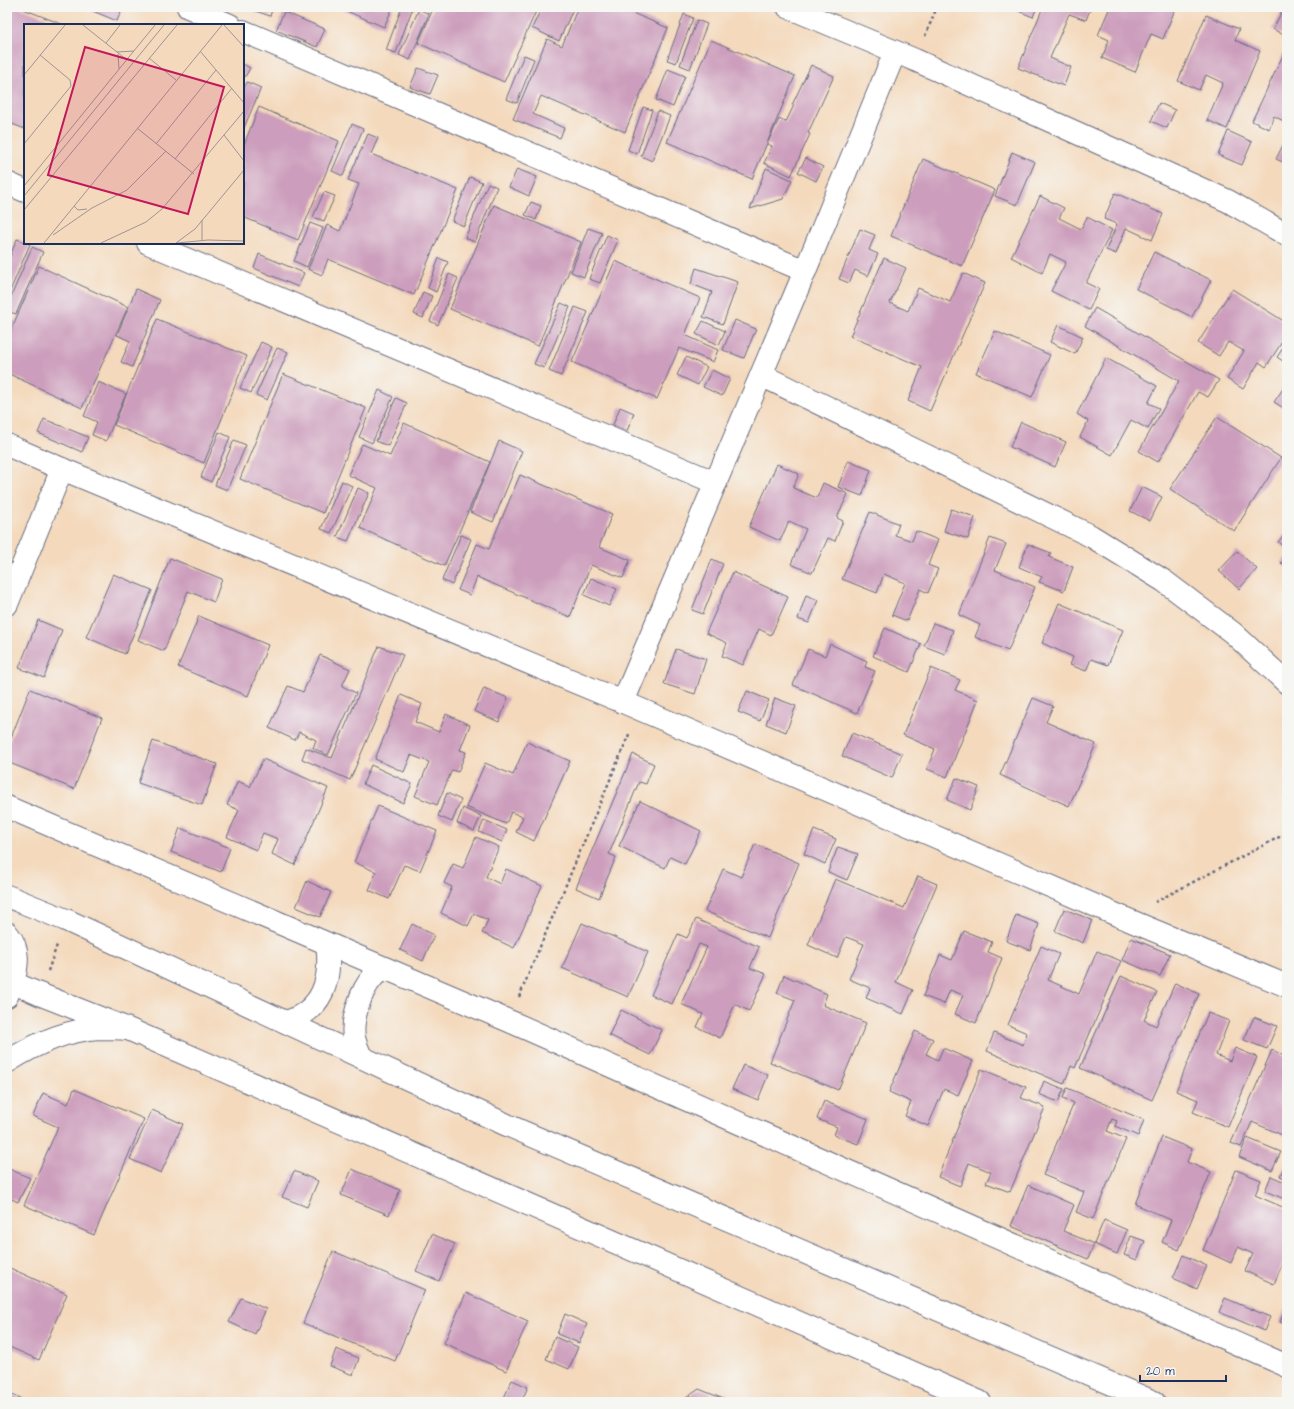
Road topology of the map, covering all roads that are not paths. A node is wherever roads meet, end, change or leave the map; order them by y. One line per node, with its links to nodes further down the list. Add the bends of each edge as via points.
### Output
1 (188, 7): 3 (street)
2 (788, 7): 5 (street)
3 (228, 24)
4 (244, 31): 10 (street)
5 (895, 52): 8 (street, via 1228,201); 10 (street)
6 (7, 183): 7 (street)
7 (24, 191)
8 (1287, 235)
9 (150, 244): 14 (street)
10 (805, 271): 11 (street)
11 (761, 375): 14 (street); 16 (street, via 1091,536 1164,581 1232,633)
12 (7, 445): 13 (street)
13 (62, 469): 15 (street); 17 (street)
14 (716, 483): 17 (street)
15 (7, 604)
16 (1287, 683)
17 (631, 706): 24 (street)
18 (7, 807): 21 (street)
19 (7, 896): 25 (street, via 66,920)
20 (7, 933): 23 (street, via 17,953 17,968)
21 (327, 944): 22 (street); 25 (street, via 330,961 321,997 308,1011)
22 (386, 969): 27 (street, via 374,975 364,990 355,1016 354,1038); 29 (street, via 509,1021)
23 (9, 986): 26 (street, via 39,994)
24 (1287, 986)
25 (286, 1022): 27 (street)
26 (128, 1029): 28 (street, via 98,1028 69,1033 40,1043); 30 (street)
27 (362, 1058): 31 (street, via 507,1125)
28 (7, 1062)
29 (1287, 1366)
30 (980, 1402)
31 (1154, 1402)

